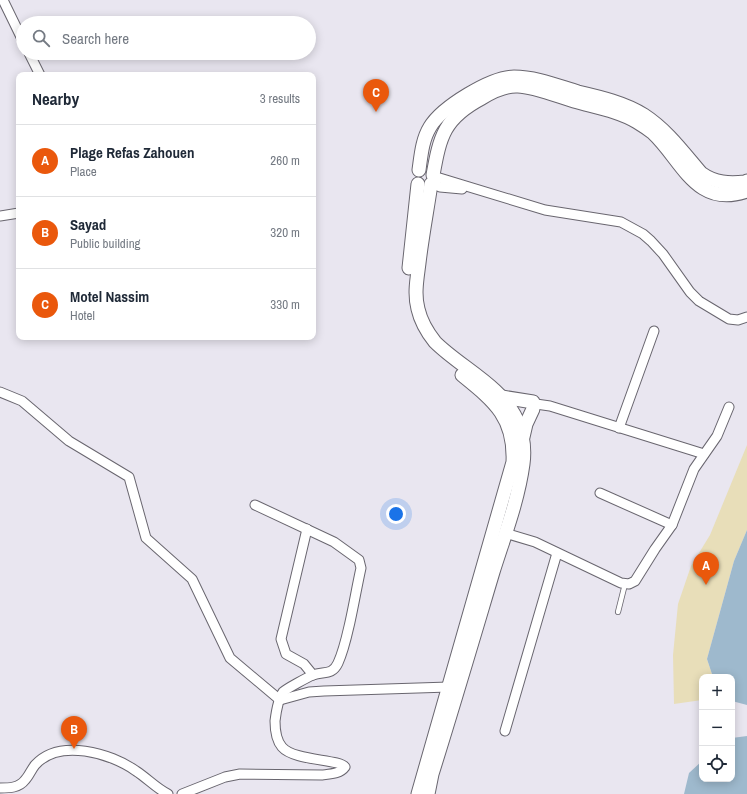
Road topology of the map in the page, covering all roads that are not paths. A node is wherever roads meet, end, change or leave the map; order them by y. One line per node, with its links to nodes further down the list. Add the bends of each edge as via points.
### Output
1 (3, 0): 2 (street)
2 (16, 27)
3 (32, 60): 4 (street)
4 (38, 72)
5 (747, 180): 6 (main road, via 728,183 708,178 662,128 632,109 550,83 515,77 500,79 471,92 435,119 425,139 419,170 428,169)
6 (430, 181): 7 (main road, via 441,138 453,118 462,109 488,94 516,86 593,106 636,121 652,132 697,184 725,195); 10 (street, via 442,188 487,192 545,210 621,222 651,241 699,301 729,320); 13 (main road, via 416,284 420,317 435,342); 16 (main road, via 407,290 412,320 421,338 434,353)
7 (747, 191)
8 (16, 213): 9 (street)
9 (0, 216)
10 (747, 317)
11 (654, 331): 17 (street)
12 (0, 392): 30 (street, via 22,401 69,440 129,477 146,538 192,579 230,658)
13 (502, 396): 14 (main road); 16 (main road)
14 (533, 406): 16 (street); 17 (street, via 550,406); 18 (main road)
15 (729, 407): 19 (street, via 717,436)
16 (508, 414): 18 (main road); 29 (main road, via 513,453 511,472)
17 (619, 428): 19 (street)
18 (523, 439): 24 (main road, via 522,468)
19 (704, 454): 22 (street, via 694,469)
20 (600, 493): 22 (street)
21 (255, 505): 23 (street)
22 (672, 525): 26 (street, via 638,578 632,583)
23 (307, 529): 28 (street, via 281,639 286,654 304,664); 28 (street, via 334,542 359,560 361,568 338,664 330,672)
24 (505, 533): 25 (street); 29 (main road)
25 (557, 552): 26 (street); 31 (street)
26 (625, 584): 27 (lane)
27 (618, 612)
28 (313, 675): 30 (street, via 284,691)
29 (454, 689): 30 (street, via 324,691 309,692); 35 (main road); 36 (main road)
30 (280, 700): 34 (street, via 276,733 283,748 314,760 341,764 344,769 322,775 235,774)
31 (505, 731)
32 (0, 788): 33 (street, via 18,786 26,780 35,764 52,753 75,751 106,755 122,762)
33 (168, 794)
34 (182, 794)
35 (418, 794)
36 (428, 794)

